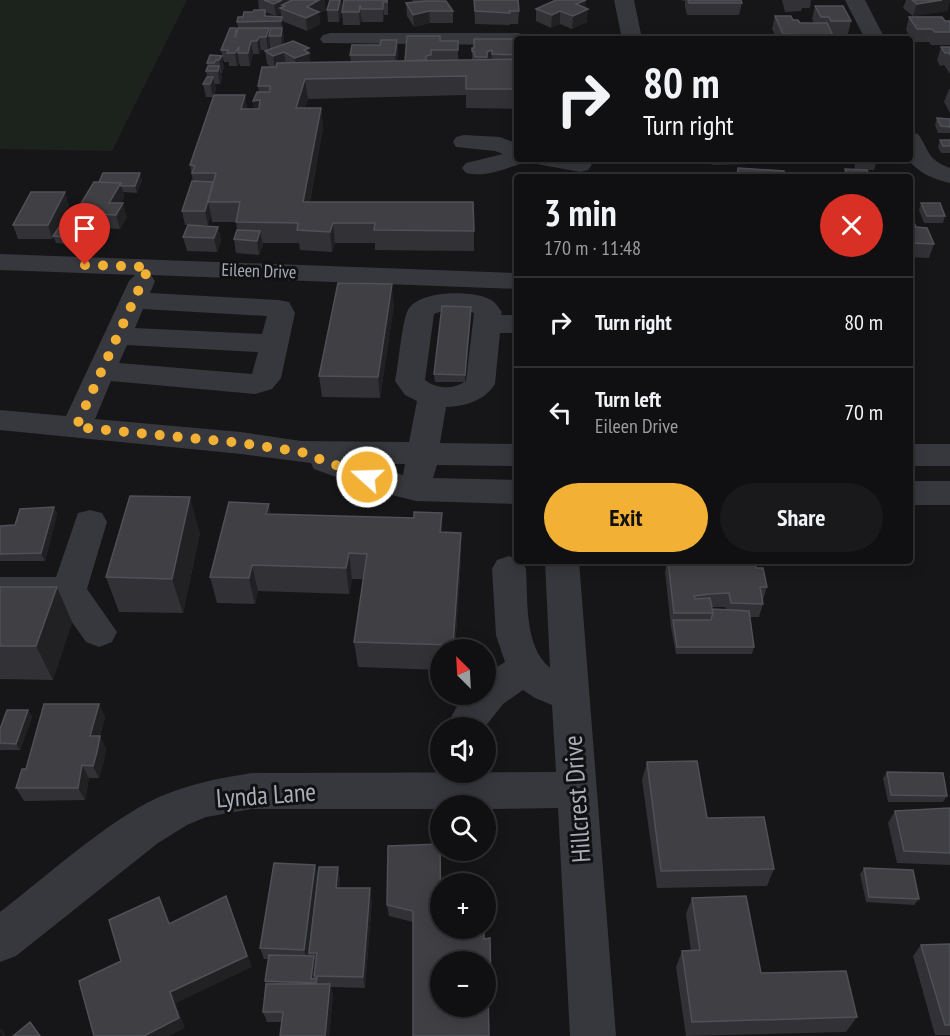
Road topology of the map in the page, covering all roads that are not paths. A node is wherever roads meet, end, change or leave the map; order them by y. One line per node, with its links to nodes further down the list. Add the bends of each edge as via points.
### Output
1 (624, 0): 3 (street)
2 (855, 0): 4 (street)
3 (631, 36)
4 (873, 36)
5 (330, 39): 6 (street)
6 (514, 39)
7 (464, 142): 9 (street, via 500,144)
8 (913, 149): 14 (street, via 921,162)
9 (514, 153)
10 (514, 157): 13 (street)
11 (558, 162): 12 (street)
12 (579, 167)
13 (474, 168)
14 (950, 176)
15 (0, 262): 16 (street, Eileen Drive)
16 (149, 267): 17 (street, Eileen Drive); 18 (street)
17 (514, 281)
18 (134, 300): 21 (street); 22 (street, via 279,308)
19 (486, 324): 20 (street); 24 (street, via 476,391); 24 (street, via 488,312 477,303 424,307 410,381 414,389)
20 (514, 324)
21 (118, 336): 22 (street); 23 (street)
22 (274, 344): 23 (street, via 266,378 255,384)
23 (102, 370): 26 (street)
24 (433, 397): 28 (street)
25 (0, 420): 26 (street)
26 (76, 427): 27 (street)
27 (301, 452): 28 (street); 32 (street, via 383,482)
28 (422, 452): 29 (street); 32 (street)
29 (514, 455)
30 (913, 455): 31 (street)
31 (950, 455)
32 (417, 489): 33 (street)
33 (514, 492)
34 (913, 493): 35 (street)
35 (950, 493)
36 (90, 522): 40 (street)
37 (562, 564): 43 (street, Hillcrest Drive)
38 (509, 569): 42 (street, via 513,627)
39 (0, 591): 40 (street)
40 (69, 591): 41 (street)
41 (99, 632)
42 (526, 669): 43 (street, via 549,687); 44 (street, via 485,695)
43 (570, 694): 47 (street, Hillcrest Drive)
44 (469, 717)
45 (430, 783): 48 (street, Lynda Lane, via 252,791 206,799 173,811 143,829)
46 (458, 783): 47 (street, Lynda Lane)
47 (577, 790): 49 (street, Hillcrest Drive)
48 (0, 940)
49 (593, 1036)

